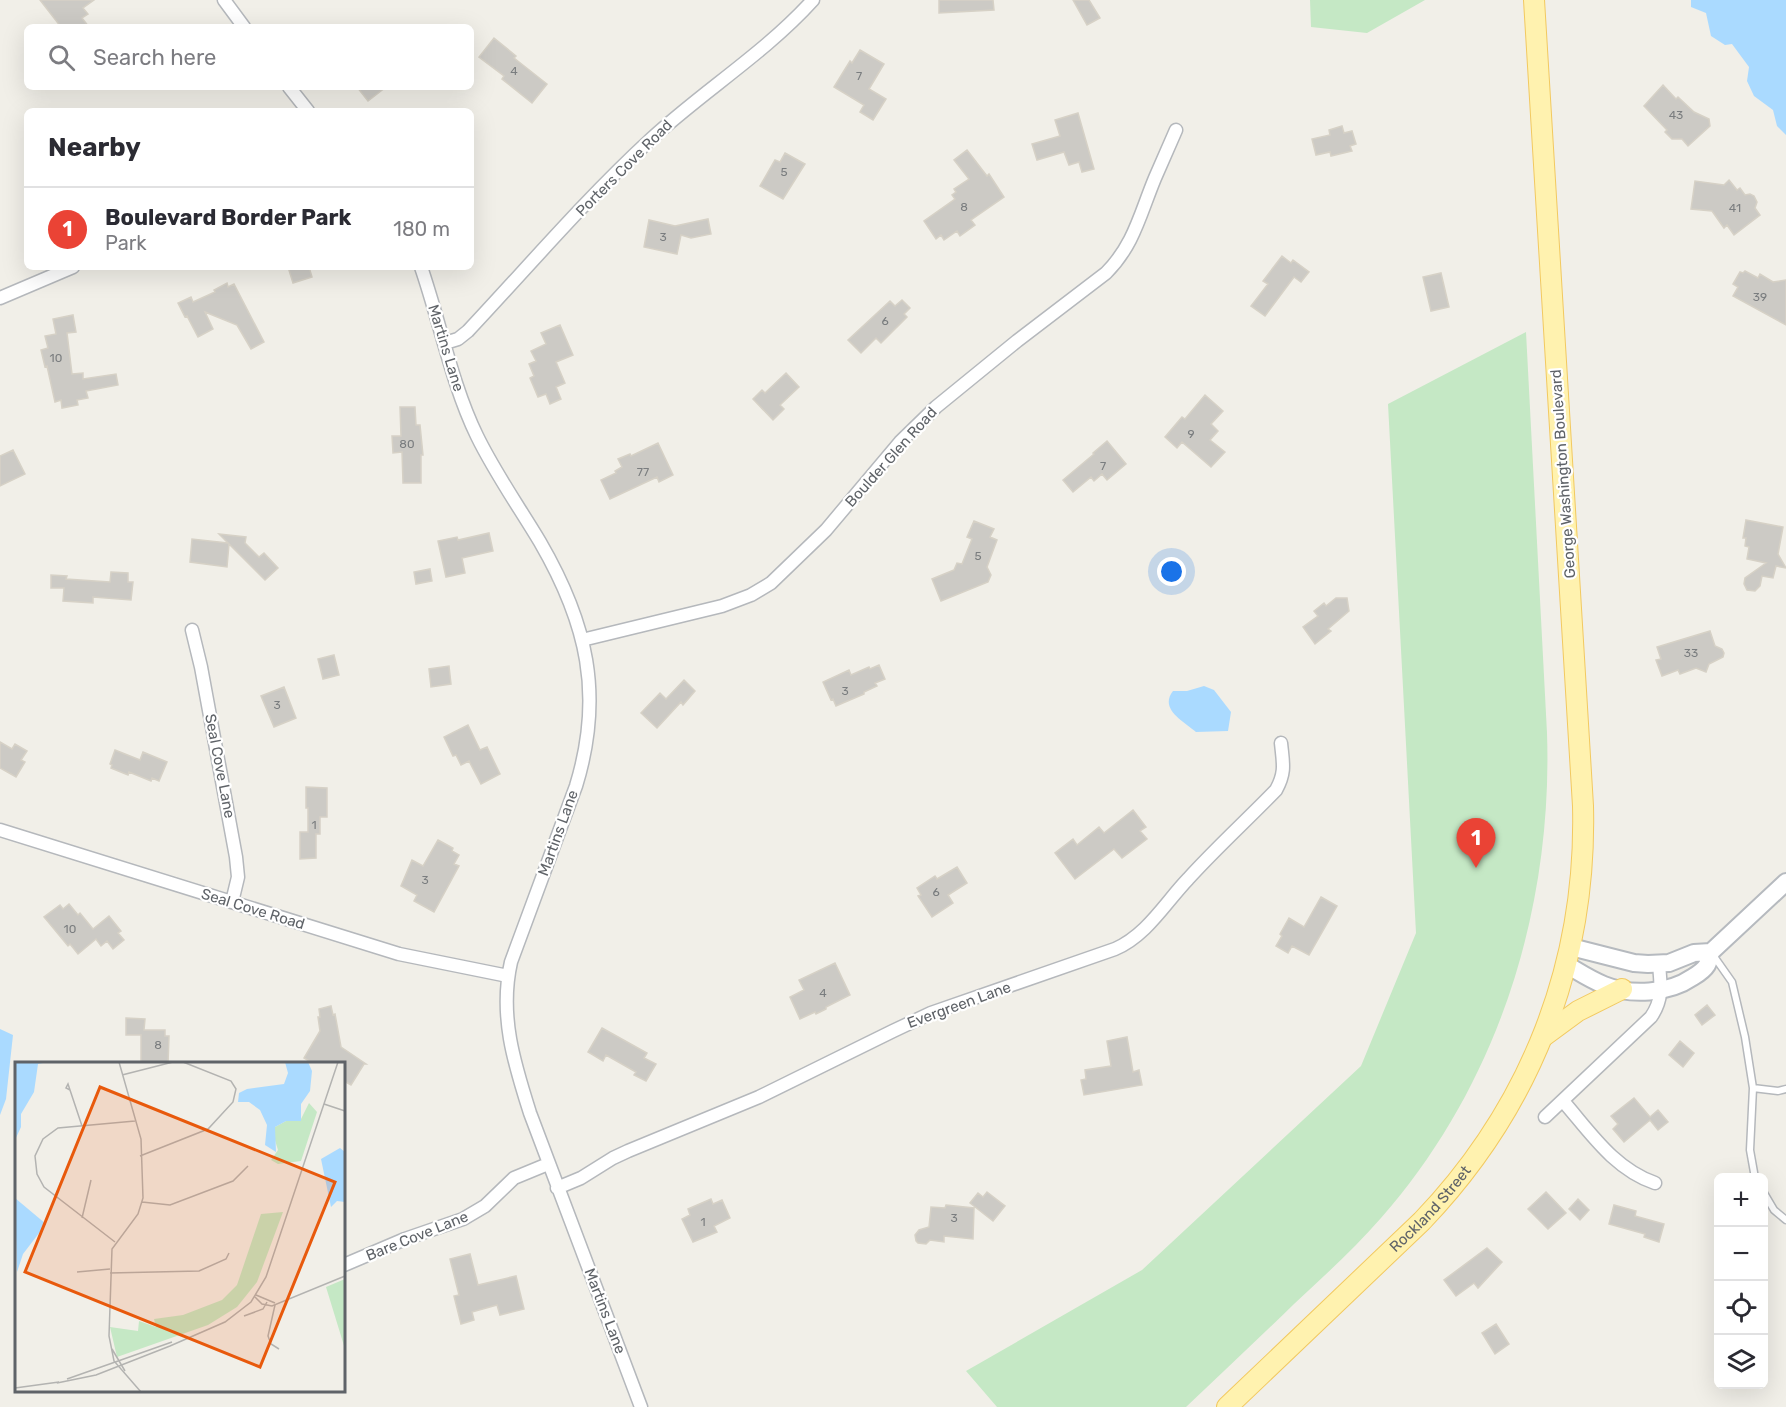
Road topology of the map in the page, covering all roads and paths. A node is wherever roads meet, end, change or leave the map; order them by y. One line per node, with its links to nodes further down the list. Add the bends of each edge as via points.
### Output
1 (224, 0): 4 (street)
2 (813, 0): 11 (street, Porters Cove Road, via 649,141 468,331)
3 (1534, 0): 19 (main road, George Washington Boulevard, via 1583,806 1583,859)
4 (242, 24)
5 (291, 90): 6 (street)
6 (306, 108)
7 (1176, 130): 13 (street, Boulder Glen Road, via 1137,227 1118,261 936,406 900,442 826,530 771,583 722,606)
8 (66, 270): 10 (street)
9 (422, 270): 11 (street, Martins Lane)
10 (0, 298)
11 (445, 343): 13 (street, Martins Lane, via 476,435 550,561)
12 (192, 630): 17 (street, Seal Cove Lane, via 236,857 238,877)
13 (582, 640): 21 (street, Martins Lane, via 591,698 583,760)
14 (1281, 743): 32 (street, Evergreen Lane, via 1284,771 1276,790 1130,942 913,1021 766,1094 628,1151)
15 (0, 830): 17 (street, Seal Cove Road)
16 (1786, 882): 18 (main road)
17 (232, 902): 21 (street, Seal Cove Road, via 399,954)
18 (1711, 952): 20 (main road, via 1694,953); 23 (main road, via 1698,974); 25 (lane, via 1734,987)
19 (1569, 956): 20 (main road); 22 (main road, via 1604,985); 24 (main road, Rockland Street)
20 (1659, 965): 23 (street)
21 (508, 976): 29 (street, Martins Lane, via 510,1044)
22 (1622, 989): 23 (main road); 24 (main road, via 1578,1011)
23 (1661, 990): 27 (street, via 1651,1017)
24 (1544, 1036): 37 (main road, Rockland Street, via 1494,1132 1439,1203)
25 (1753, 1088): 26 (lane); 30 (lane, via 1750,1150)
26 (1786, 1089)
27 (1563, 1101): 28 (street); 31 (street, via 1610,1156 1634,1174)
28 (1545, 1117)
29 (548, 1164): 32 (street, Martins Lane); 35 (street, Bare Cove Lane, via 514,1178 485,1206 463,1219)
30 (1754, 1173)
31 (1655, 1183)
32 (557, 1188): 36 (street, Martins Lane)
33 (1768, 1200): 34 (lane)
34 (1786, 1220)
35 (345, 1265)
36 (641, 1407)
37 (1227, 1407)

